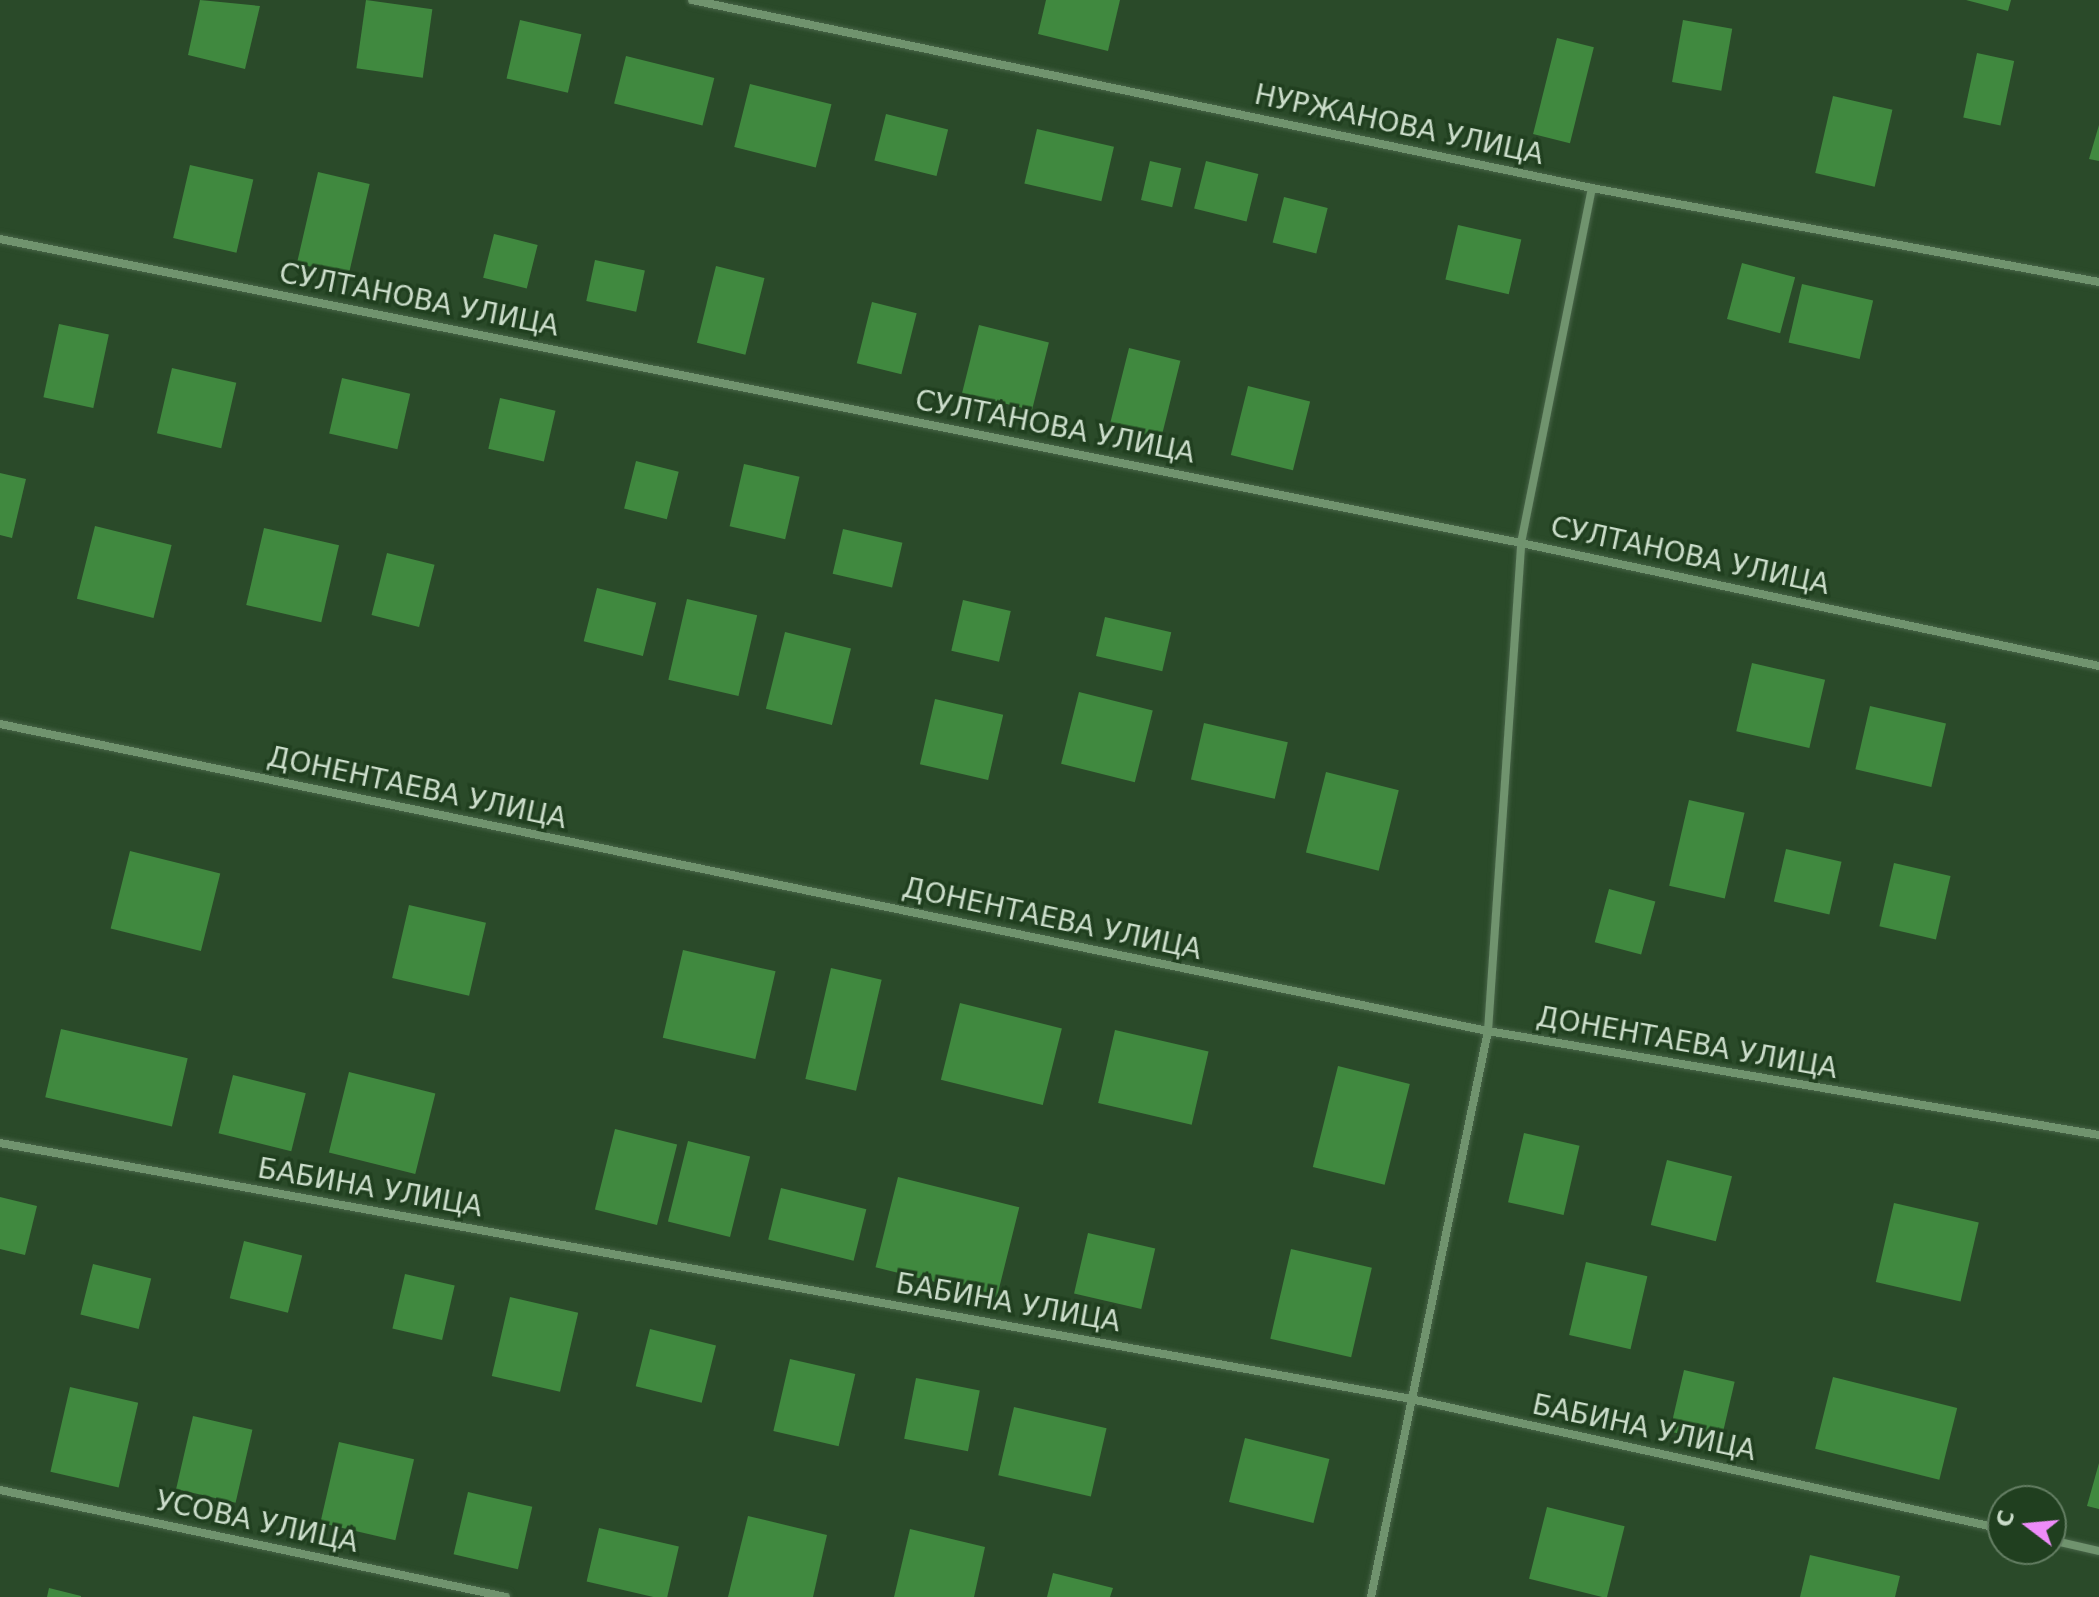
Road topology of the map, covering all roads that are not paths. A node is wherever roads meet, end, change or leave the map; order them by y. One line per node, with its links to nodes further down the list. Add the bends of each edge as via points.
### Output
1 (692, 0): 2 (street, НУРЖАНОВА УЛИЦА)
2 (1592, 188): 4 (street, НУРЖАНОВА УЛИЦА); 5 (street)
3 (0, 239): 5 (street, СУЛТАНОВА УЛИЦА)
4 (2099, 282)
5 (1521, 543): 6 (street, СУЛТАНОВА УЛИЦА); 8 (street)
6 (2099, 666)
7 (0, 724): 8 (street, ДОНЕНТАЕВА УЛИЦА)
8 (1488, 1031): 9 (street, ДОНЕНТАЕВА УЛИЦА); 11 (street)
9 (2099, 1135)
10 (0, 1143): 11 (street, БАБИНА УЛИЦА)
11 (1411, 1399): 13 (street, БАБИНА УЛИЦА); 17 (street)
12 (0, 1490): 16 (street, УСОВА УЛИЦА)
13 (1987, 1525)
14 (2067, 1544): 15 (street)
15 (2099, 1551)
16 (506, 1597)
17 (1371, 1597)

